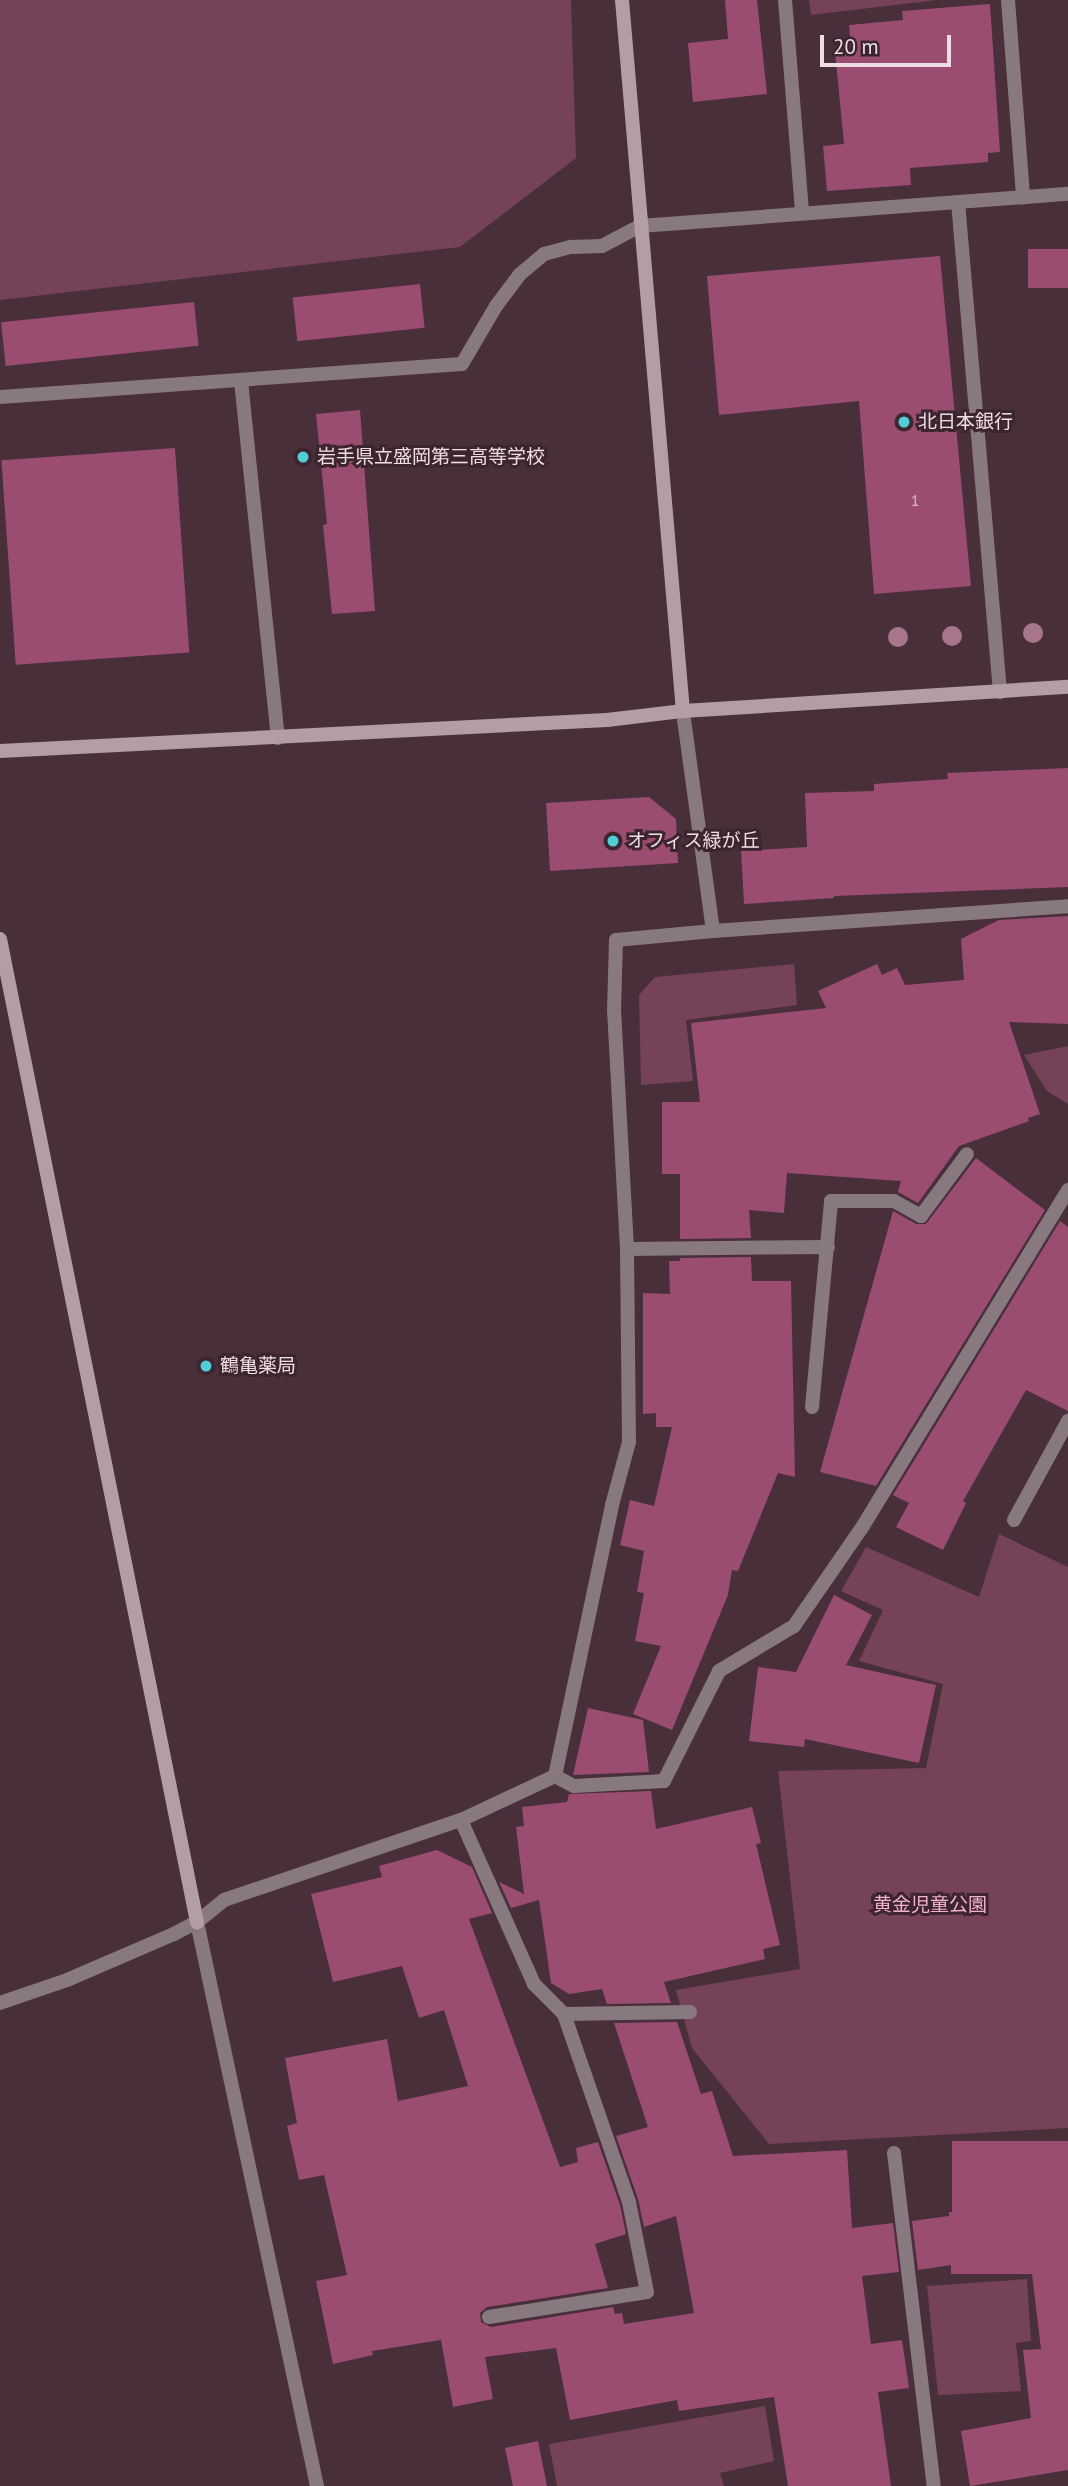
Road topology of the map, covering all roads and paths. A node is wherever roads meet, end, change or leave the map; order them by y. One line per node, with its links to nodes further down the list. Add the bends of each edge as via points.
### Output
1 (622, 0): 8 (street)
2 (785, 0): 7 (street)
3 (1008, 0): 5 (street)
4 (1068, 194): 5 (street)
5 (1023, 197): 6 (street)
6 (958, 202): 7 (street); 12 (street)
7 (802, 212): 8 (street)
8 (640, 226): 9 (street, via 602,246 544,254 519,275 496,306 463,364); 13 (street)
9 (241, 381): 10 (street); 14 (street)
10 (0, 397)
11 (1068, 687): 12 (street)
12 (1000, 692): 13 (street)
13 (683, 710): 14 (street, via 607,720); 17 (street)
14 (278, 738): 15 (street)
15 (0, 751)
16 (1068, 905): 17 (street)
17 (713, 931): 22 (street, via 616,940 614,1011)
18 (0, 939): 28 (street)
19 (967, 1154): 21 (street, via 921,1216 894,1201 831,1201)
20 (1068, 1190): 26 (street, via 863,1526 794,1626 719,1671 664,1781 574,1786)
21 (828, 1247): 22 (street); 23 (street)
22 (627, 1249): 26 (street, via 628,1442)
23 (812, 1407)
24 (1068, 1421): 25 (street)
25 (1014, 1520)
26 (555, 1776): 27 (street)
27 (461, 1820): 28 (street, via 224,1900); 31 (street, via 534,1984)
28 (197, 1922): 29 (street, via 67,1980); 34 (street)
29 (0, 2003)
30 (690, 2012): 31 (street)
31 (564, 2014): 33 (street, via 629,2202 647,2292)
32 (894, 2153): 35 (street)
33 (489, 2317)
34 (317, 2486)
35 (934, 2486)

